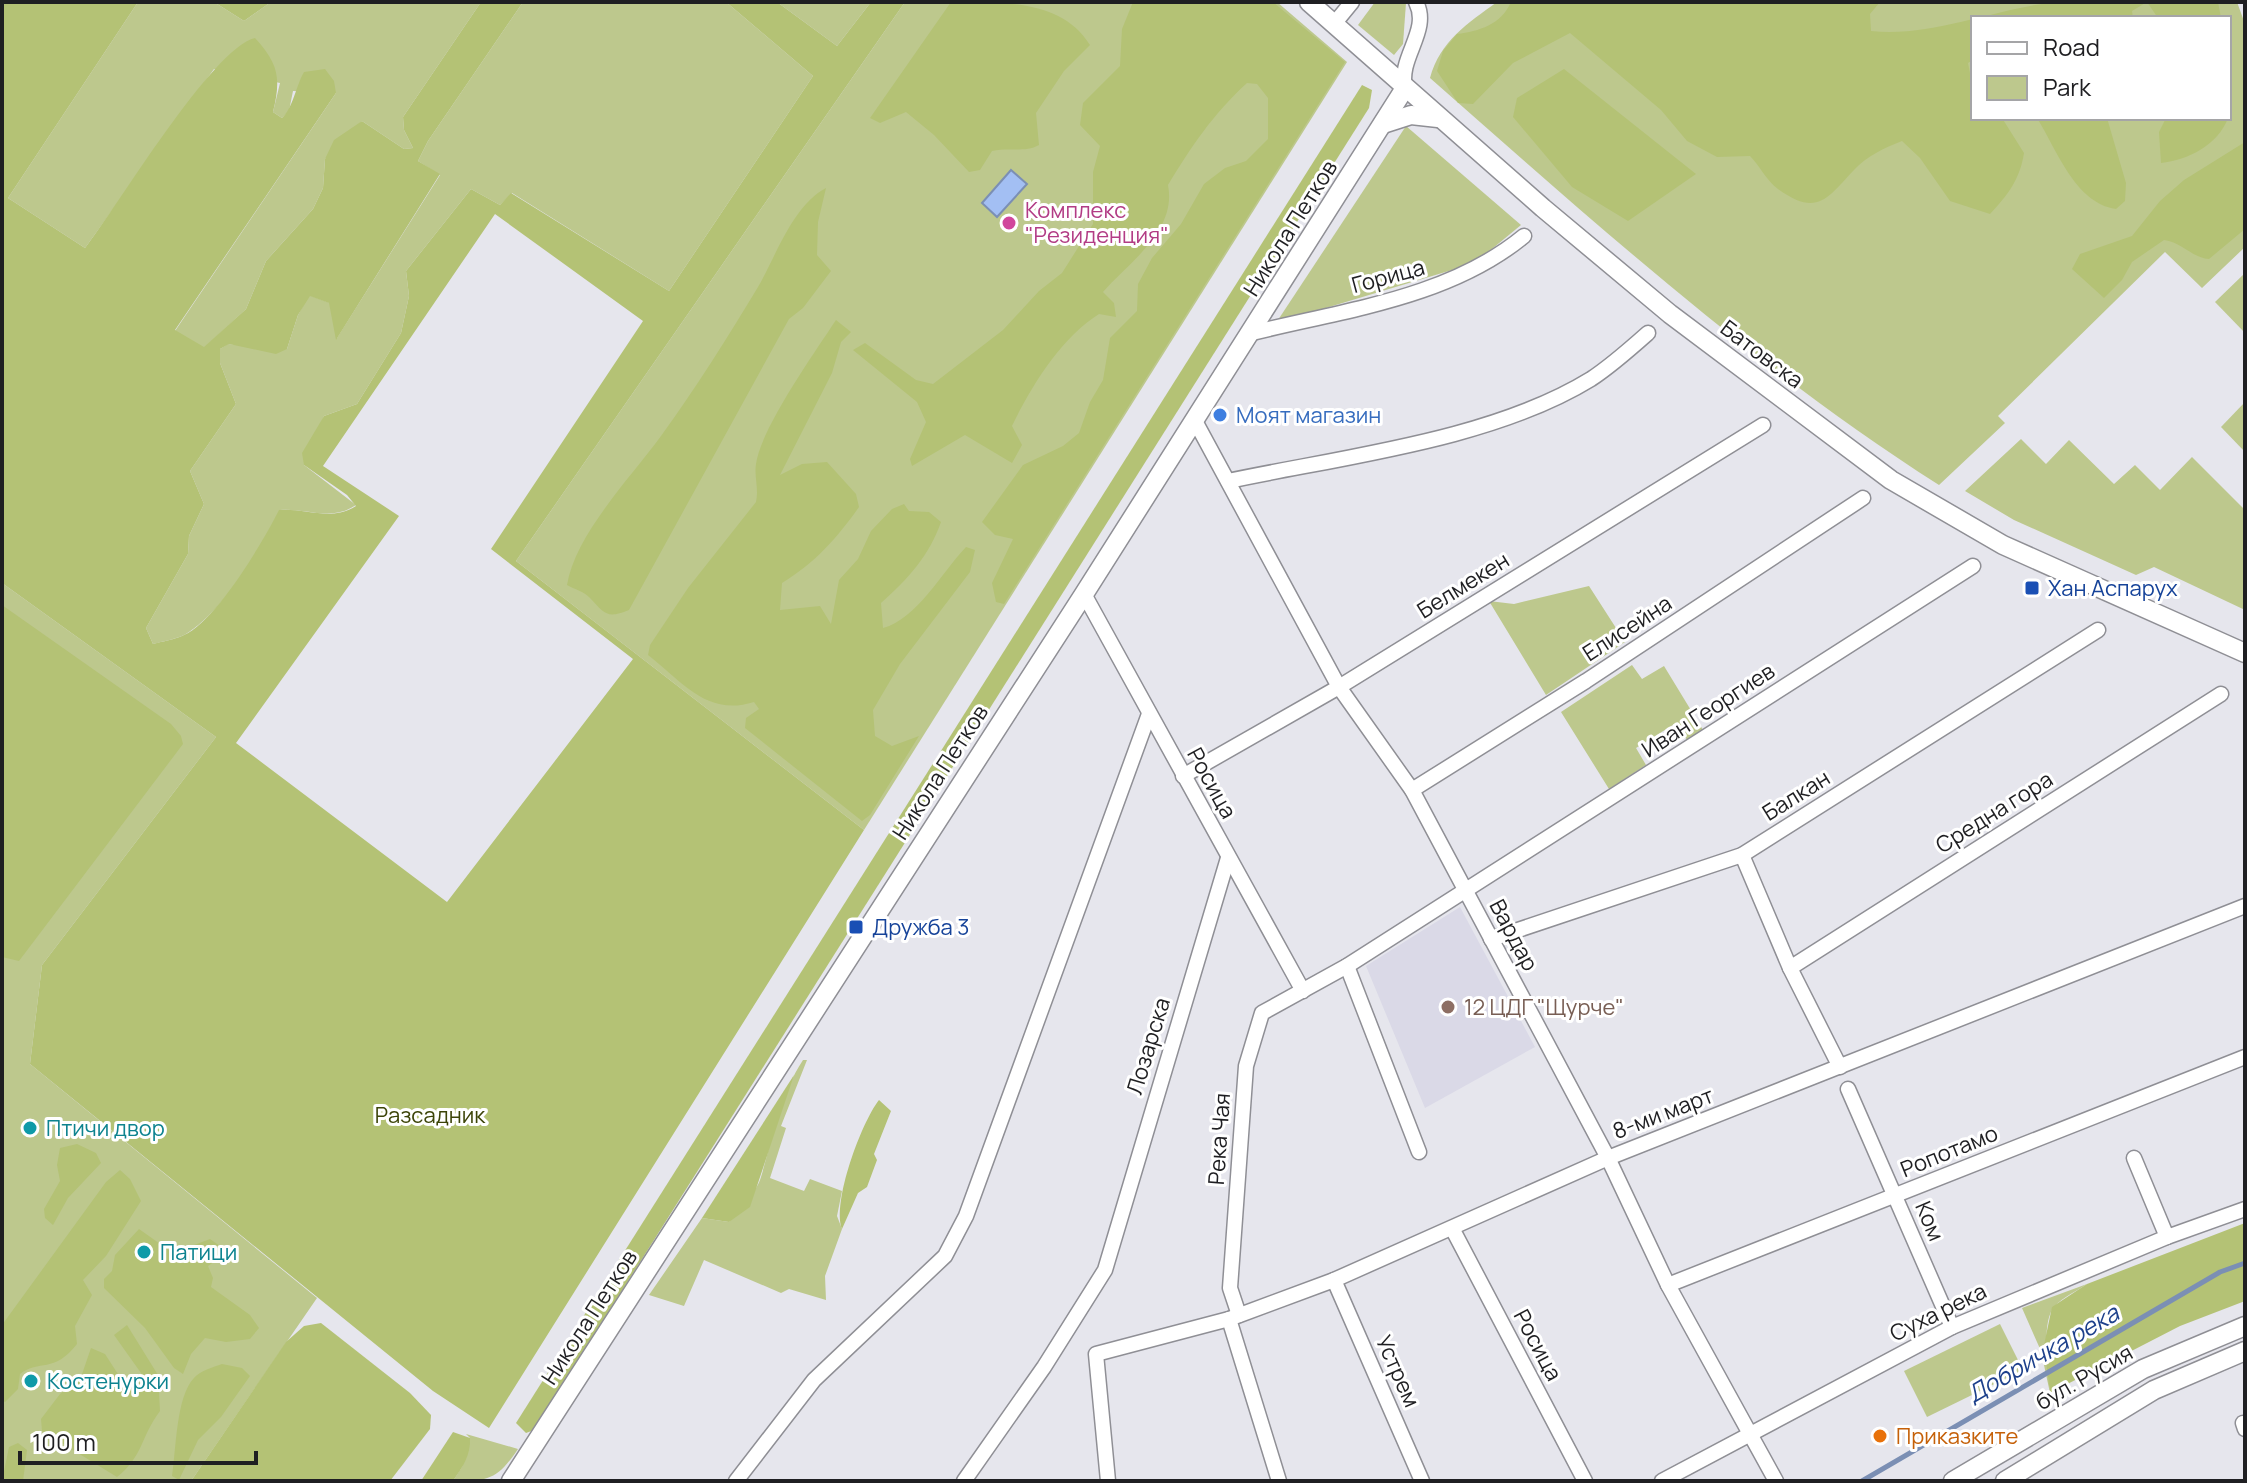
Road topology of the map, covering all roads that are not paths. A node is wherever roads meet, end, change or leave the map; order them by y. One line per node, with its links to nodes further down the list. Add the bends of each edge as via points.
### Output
1 (1309, 2): 4 (street, Батовска)
2 (1352, 2): 4 (street)
3 (1416, 2): 5 (street, via 1421,19 1402,70)
4 (1334, 24): 5 (street, Батовска)
5 (1405, 88): 6 (street, Батовска); 7 (street, Никола Петков)
6 (1441, 119): 7 (street, via 1411,115); 18 (street, Батовска, via 1670,314 1891,480 2003,545)
7 (1383, 124): 9 (street, Никола Петков)
8 (1524, 236): 9 (street, Горица, via 1486,265 1433,287)
9 (1252, 333): 11 (street, Никола Петков)
10 (1648, 333): 13 (street, via 1591,379 1506,417)
11 (1194, 419): 13 (street, Вардар); 16 (street, Никола Петков)
12 (1763, 425): 19 (street, Белмекен)
13 (1228, 481): 19 (street, Вардар)
14 (1863, 498): 23 (street, Елисейна)
15 (1973, 566): 26 (street, Иван Георгиев)
16 (1084, 594): 21 (street, Росица); 49 (street, Никола Петков)
17 (2098, 630): 24 (street, Балкан)
18 (2245, 653)
19 (1339, 687): 22 (street, Белмекен); 23 (street, Вардар)
20 (2221, 694): 30 (street, Средна гора)
21 (1149, 714): 22 (street, Росица); 50 (street, via 994,1148 945,1256 814,1380)
22 (1183, 776): 25 (street, Росица)
23 (1412, 790): 26 (street, Вардар)
24 (1742, 855): 28 (street, Балкан); 30 (street)
25 (1228, 858): 31 (street, Росица); 51 (street, Лозарска, via 1105,1270)
26 (1466, 891): 28 (street, Вардар); 29 (street)
27 (2245, 906): 33 (street, 8-ми март)
28 (1491, 939): 36 (street, Вардар)
29 (1347, 966): 31 (street); 35 (street)
30 (1790, 968): 33 (street)
31 (1303, 991): 44 (street, Река Чая, via 1262,1013 1246,1066 1230,1288)
32 (2245, 1057): 38 (street, Ропотамо)
33 (1840, 1067): 36 (street, 8-ми март)
34 (1848, 1089): 38 (street, Ком)
35 (1419, 1152)
36 (1608, 1158): 40 (street, 8-ми март); 43 (street, Вардар)
37 (2134, 1158): 41 (street)
38 (1895, 1196): 43 (street, Ропотамо); 46 (street, Ком)
39 (2245, 1209): 41 (street, Суха река)
40 (1453, 1230): 42 (street, 8-ми март); 55 (street, Росица)
41 (2167, 1237): 46 (street, Суха река)
42 (1334, 1280): 44 (street, 8-ми март); 54 (street, Устрем)
43 (1668, 1285): 48 (street, Вардар)
44 (1234, 1317): 52 (street, 8-ми март, via 1096,1354); 53 (street, Река Чая)
45 (2245, 1326): 58 (street, бул. Русия, via 2143,1369)
46 (1952, 1327): 48 (street, Суха река)
47 (2245, 1351): 59 (street, via 2154,1390)
48 (1750, 1434): 56 (street, Суха река); 57 (street, Вардар)
49 (511, 1481)
50 (736, 1481)
51 (964, 1481)
52 (1108, 1481)
53 (1279, 1481)
54 (1422, 1481)
55 (1585, 1481)
56 (1662, 1481)
57 (1776, 1481)
58 (1953, 1481)
59 (2005, 1481)

